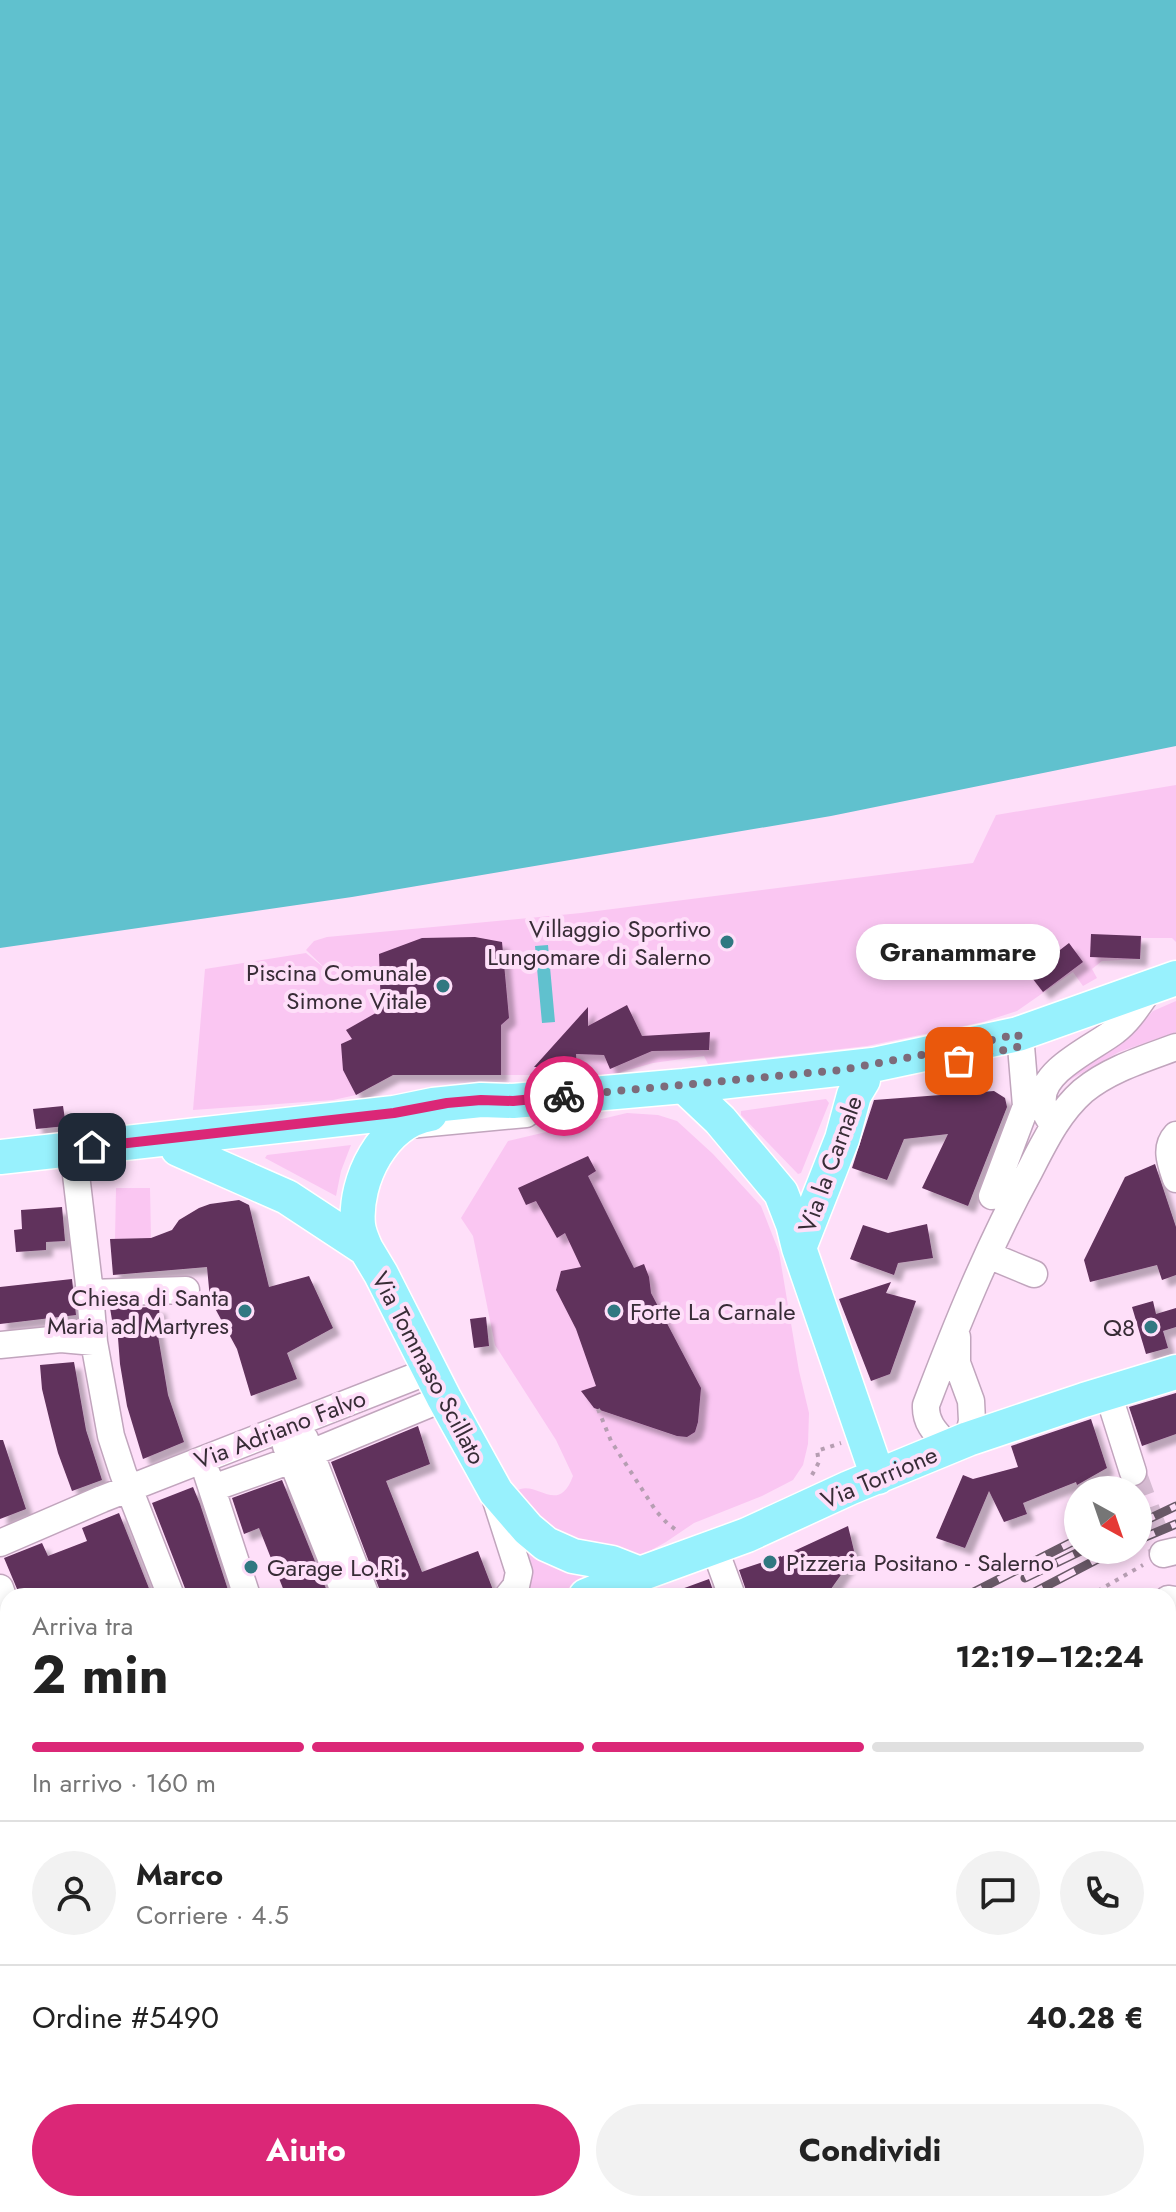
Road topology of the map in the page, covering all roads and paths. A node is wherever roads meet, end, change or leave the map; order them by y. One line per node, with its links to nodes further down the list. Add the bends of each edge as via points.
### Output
1 (1160, 991): 2 (main road); 8 (street, via 1120,1028 1053,1076 1042,1101)
2 (1020, 1040): 4 (street, via 911,1072); 5 (main road); 16 (street, via 1026,1106)
3 (1176, 1047): 8 (street, via 1104,1077 1078,1096)
4 (863, 1080): 5 (street); 17 (main road, Via la Carnale)
5 (690, 1091): 6 (main road); 7 (street); 17 (main road, Via la Carnale, via 781,1193)
6 (513, 1101): 7 (main road, via 414,1117); 10 (main road, via 447,1103)
7 (402, 1126): 11 (street); 18 (main road, Via Tommaso Scillato, via 380,1149 364,1181 358,1225)
8 (1054, 1126): 19 (street)
9 (1176, 1135): 15 (street, via 1169,1155)
10 (136, 1148): 11 (street); 12 (main road)
11 (178, 1149): 18 (main road, Via Tommaso Scillato, via 287,1197)
12 (74, 1156): 13 (main road); 14 (street); 22 (street)
13 (0, 1157)
14 (0, 1169)
15 (1176, 1179)
16 (992, 1196)
17 (799, 1248): 31 (main road, Via la Carnale)
18 (366, 1249): 27 (main road, Via Tommaso Scillato)
19 (988, 1255): 20 (street); 23 (street)
20 (1034, 1274)
21 (186, 1290): 22 (street)
22 (90, 1293): 24 (street)
23 (959, 1317): 32 (street, via 957,1363 971,1401 972,1421); 32 (street, via 926,1405 930,1426)
24 (94, 1342): 25 (street, via 61,1339); 39 (street, via 111,1436)
25 (0, 1345)
26 (1176, 1372): 28 (main road, Via Torrione)
27 (436, 1384): 30 (street, Via Adriano Falvo); 33 (street, Via Adriano Falvo); 38 (main road, Via Tommaso Scillato)
28 (1108, 1393): 32 (main road, Via Torrione); 35 (street)
29 (598, 1409): 41 (path, via 611,1441 656,1511 676,1530)
30 (288, 1425): 33 (street); 34 (street, Via Adriano Falvo)
31 (863, 1436): 36 (main road, Via la Carnale); 37 (path, via 817,1451 819,1462)
32 (959, 1443): 36 (main road, Via Torrione)
33 (301, 1456): 40 (street, Via Adriano Falvo); 47 (street); 48 (street)
34 (202, 1459): 39 (street, Via Adriano Falvo); 40 (street)
35 (1133, 1472)
36 (878, 1477): 41 (main road, Via Torrione, via 747,1535)
37 (805, 1482)
38 (492, 1487): 44 (main road, Via Tommaso Scillato, via 546,1544); 49 (street, Via Tommaso Scillato, via 519,1572)
39 (131, 1488): 42 (street, Via Adriano Falvo); 45 (street)
40 (213, 1488): 46 (street)
41 (702, 1538): 44 (main road, Via Torrione); 51 (street)
42 (0, 1543)
43 (1170, 1552): 52 (path)
44 (640, 1574): 50 (main road, Via Torrione)
45 (168, 1588)
46 (244, 1588)
47 (343, 1588)
48 (362, 1588)
49 (514, 1588)
50 (606, 1588)
51 (728, 1588)
52 (1104, 1588)

